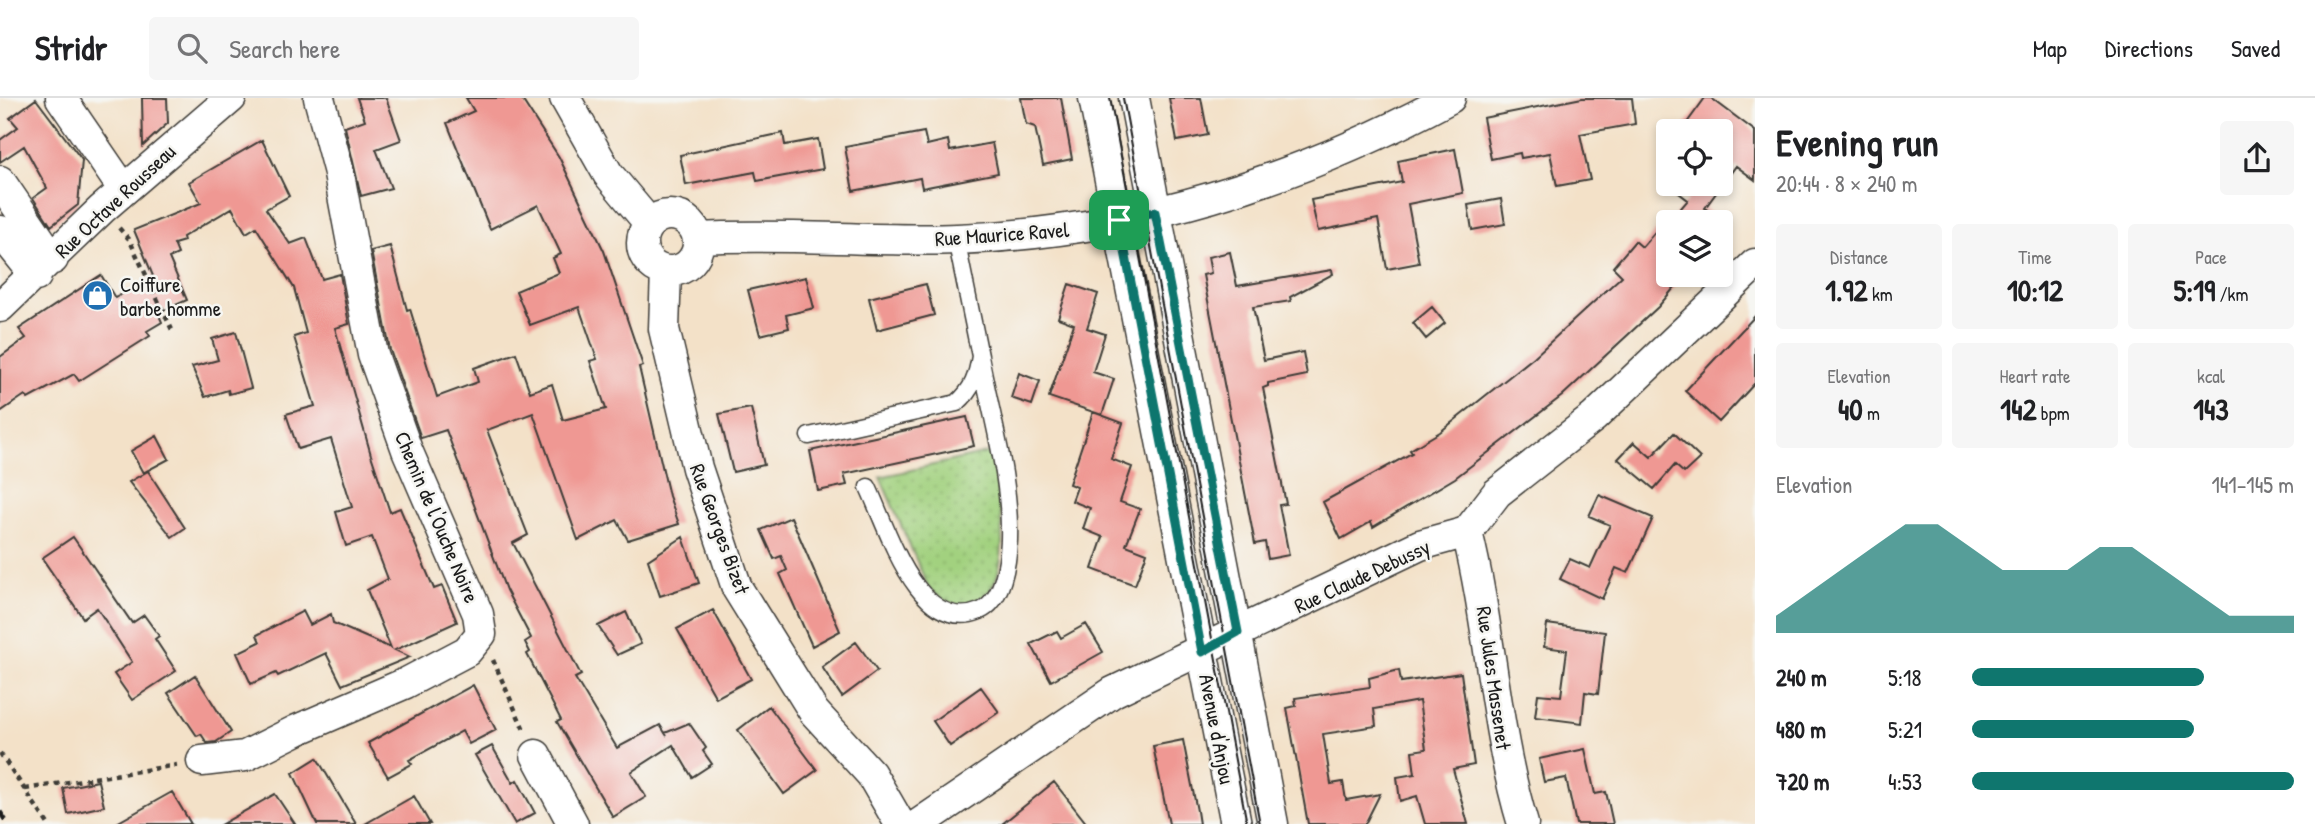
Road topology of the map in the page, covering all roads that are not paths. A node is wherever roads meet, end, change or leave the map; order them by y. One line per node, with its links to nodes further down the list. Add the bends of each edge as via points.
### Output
1 (61, 98): 9 (street)
2 (231, 98): 9 (street, Rue Octave Rousseau)
3 (319, 98): 27 (street, Chemin de l'Ouche Noire, via 338,170 373,355 407,450 478,614 481,634 467,651 245,756)
4 (565, 98): 12 (street, via 608,174)
5 (1094, 98): 11 (street, Avenue d'Anjou)
6 (1134, 98): 10 (street, Avenue d'Anjou)
7 (1450, 98): 10 (street, Rue Maurice Ravel, via 1291,172)
8 (0, 181): 17 (street)
9 (113, 200): 17 (street, Rue Octave Rousseau)
10 (1155, 212): 11 (street, Rue Maurice Ravel); 24 (street, Avenue d'Anjou)
11 (1119, 220): 15 (street, Rue Maurice Ravel, via 1086,229); 25 (street, Avenue d'Anjou)
12 (649, 223): 14 (street, via 657,217 678,215 688,220); 18 (street, via 643,253 649,262)
13 (0, 231): 17 (street)
14 (698, 238): 15 (street, Rue Maurice Ravel, via 763,234 839,240); 18 (street, via 691,262)
15 (956, 239): 20 (lane)
16 (1755, 264): 23 (street, via 1594,416 1497,493)
17 (44, 267): 19 (street, Rue Octave Rousseau)
18 (667, 271): 29 (street, Rue Georges Bizet, via 664,329 697,468 737,588 814,712 871,774)
19 (0, 307)
20 (980, 356): 21 (lane, via 969,393 957,403); 22 (lane, via 1009,509 1004,575 996,596 984,609 962,617 925,600)
21 (809, 436)
22 (869, 487)
23 (1467, 532): 24 (street, Rue Claude Debussy, via 1420,545); 33 (street, Rue Jules Massenet, via 1481,589 1510,782)
24 (1238, 632): 25 (street, Rue Claude Debussy); 32 (street, Avenue d'Anjou)
25 (1202, 652): 30 (street, Rue Claude Debussy, via 1113,692); 31 (street, Avenue d'Anjou)
26 (536, 755): 28 (street)
27 (202, 761)
28 (573, 824)
29 (900, 824)
30 (919, 824)
31 (1236, 824)
32 (1273, 824)
33 (1522, 824)

